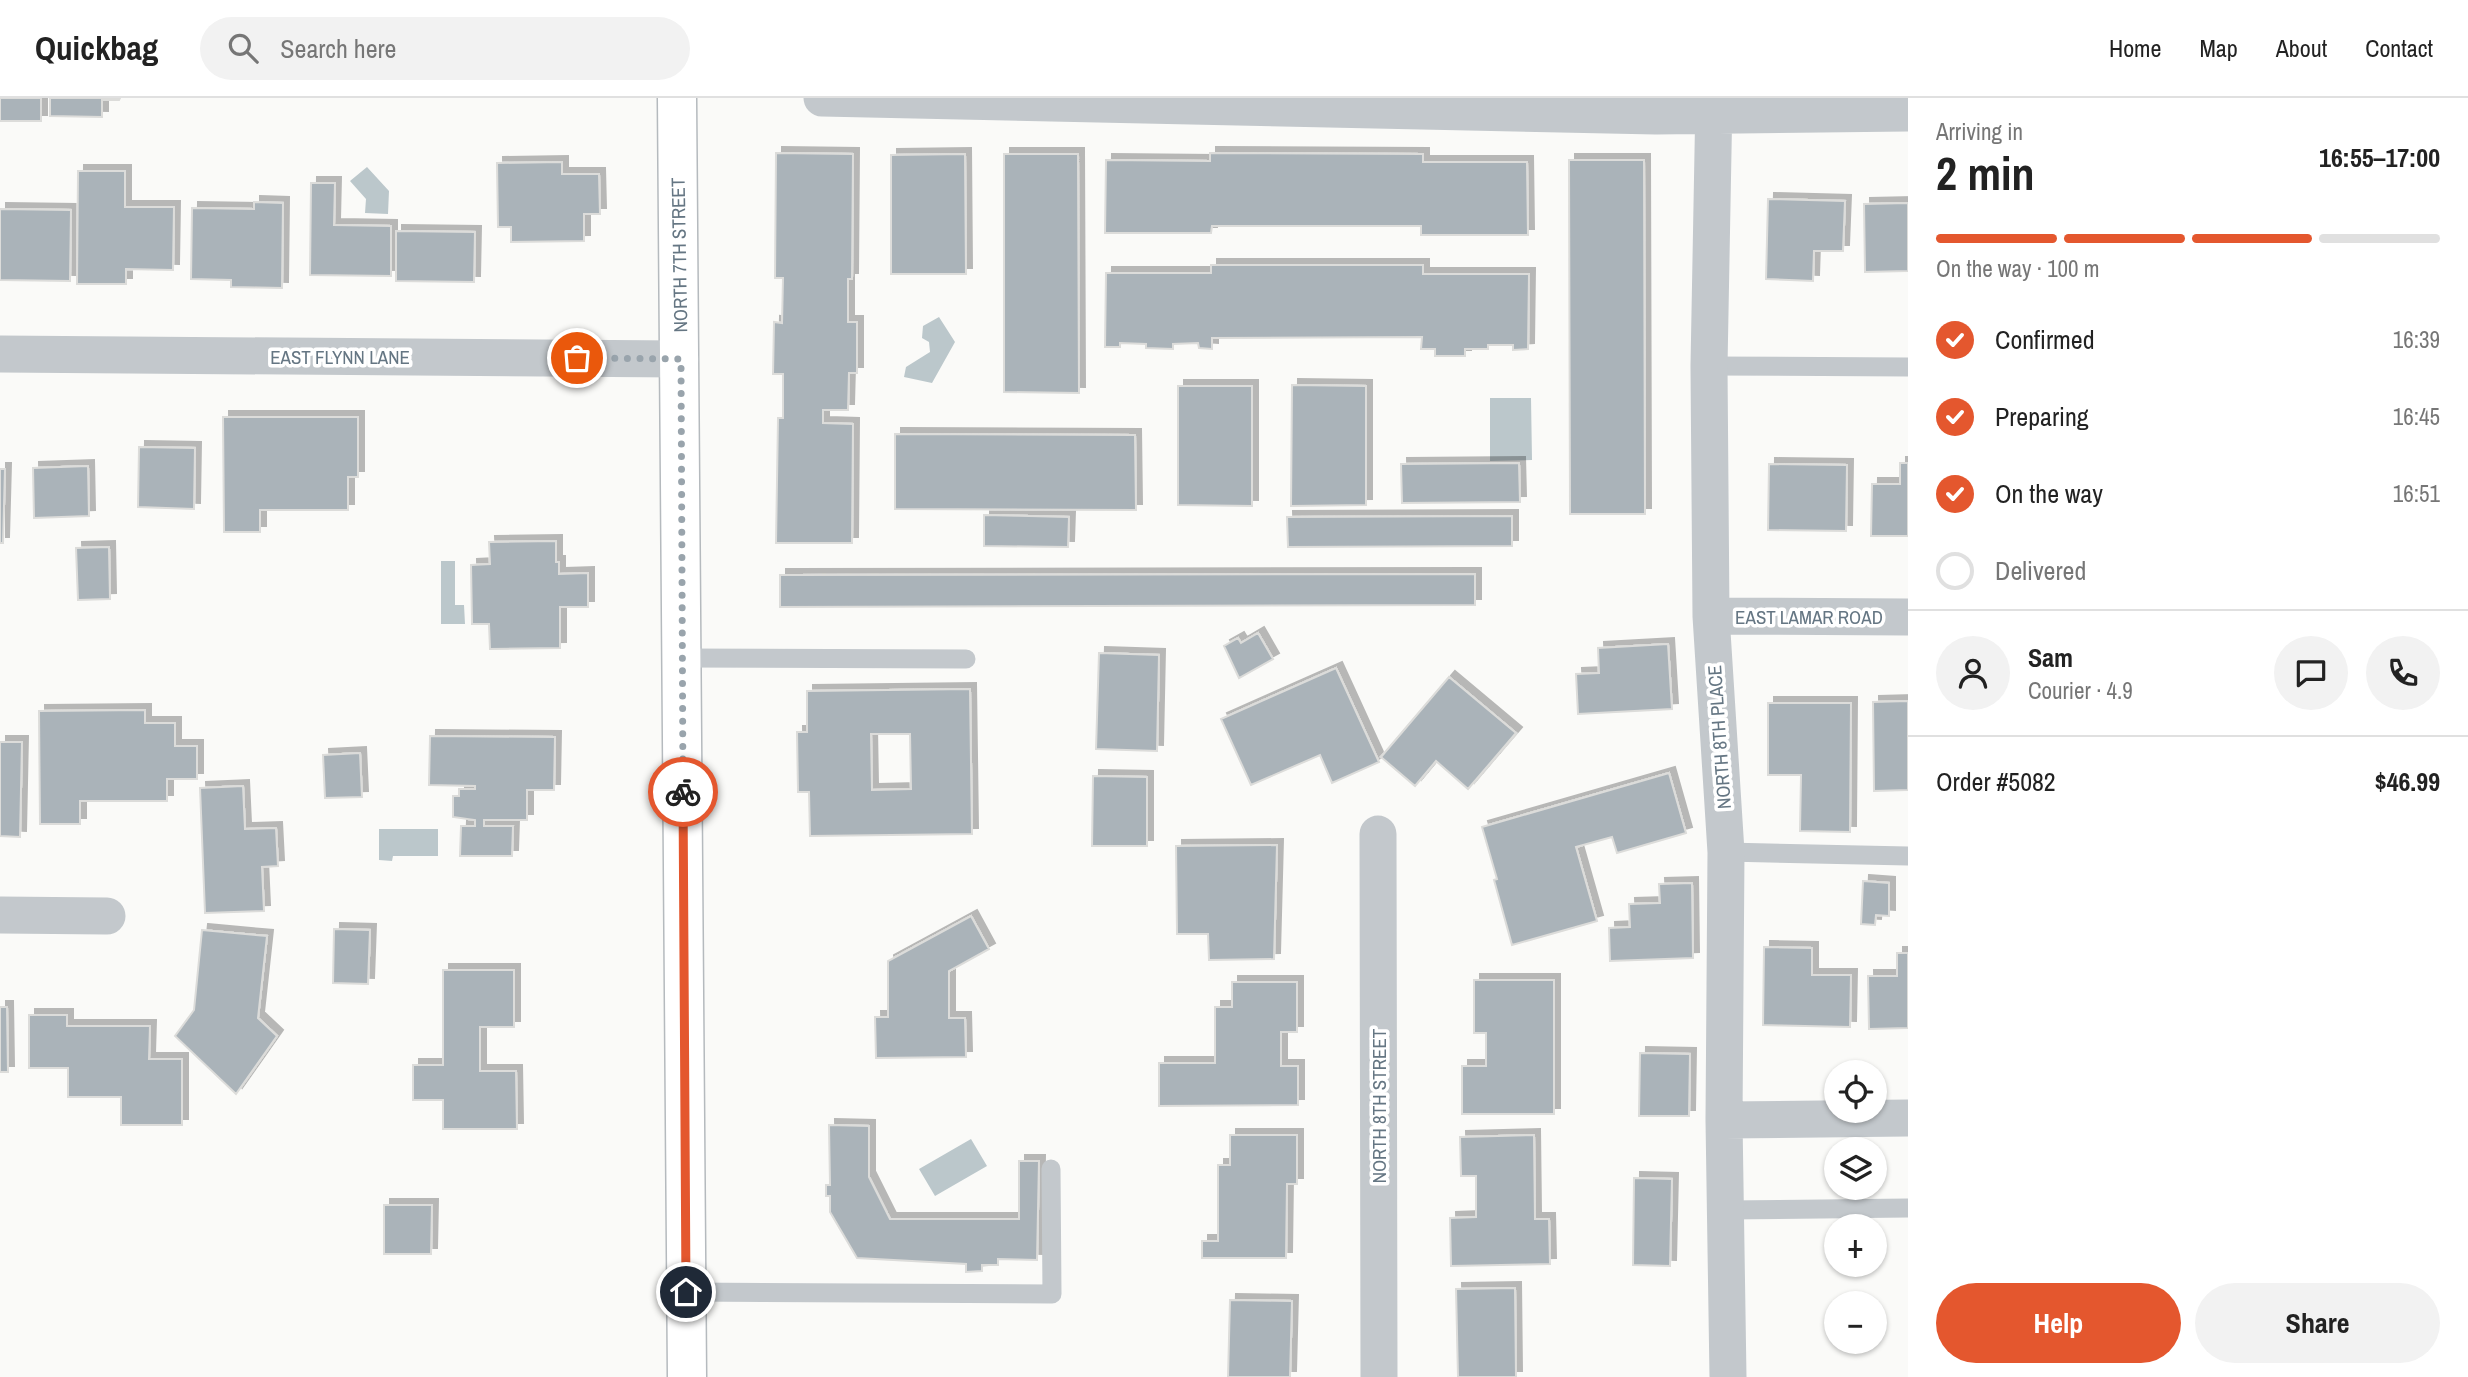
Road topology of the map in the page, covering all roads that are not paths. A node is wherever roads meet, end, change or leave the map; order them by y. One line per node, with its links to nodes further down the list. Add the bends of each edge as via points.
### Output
1 (677, 98): 6 (main road, NORTH 7TH STREET)
2 (822, 98): 3 (street, via 1656,116)
3 (1714, 106): 4 (street); 7 (street, NORTH 8TH PLACE)
4 (1908, 113)
5 (0, 354): 6 (street, EAST FLYNN LANE)
6 (681, 359): 11 (main road, NORTH 7TH STREET)
7 (1709, 366): 8 (lane); 9 (street, NORTH 8TH PLACE)
8 (1908, 367)
9 (1711, 616): 10 (street, EAST LAMAR ROAD); 14 (street, NORTH 8TH PLACE)
10 (1908, 617)
11 (682, 658): 12 (lane); 23 (main road, NORTH 7TH STREET)
12 (966, 659)
13 (1378, 834): 25 (street, NORTH 8TH STREET)
14 (1726, 852): 15 (lane); 19 (street, NORTH 8TH PLACE)
15 (1908, 856)
16 (0, 915): 17 (street)
17 (107, 916)
18 (1908, 1118): 19 (street)
19 (1724, 1120): 22 (street, NORTH 8TH PLACE)
20 (1051, 1169): 23 (lane, via 1052,1294)
21 (1908, 1208): 22 (lane)
22 (1725, 1210): 26 (street, NORTH 8TH PLACE)
23 (686, 1292): 24 (main road, NORTH 7TH STREET)
24 (687, 1377)
25 (1379, 1377)
26 (1728, 1377)

